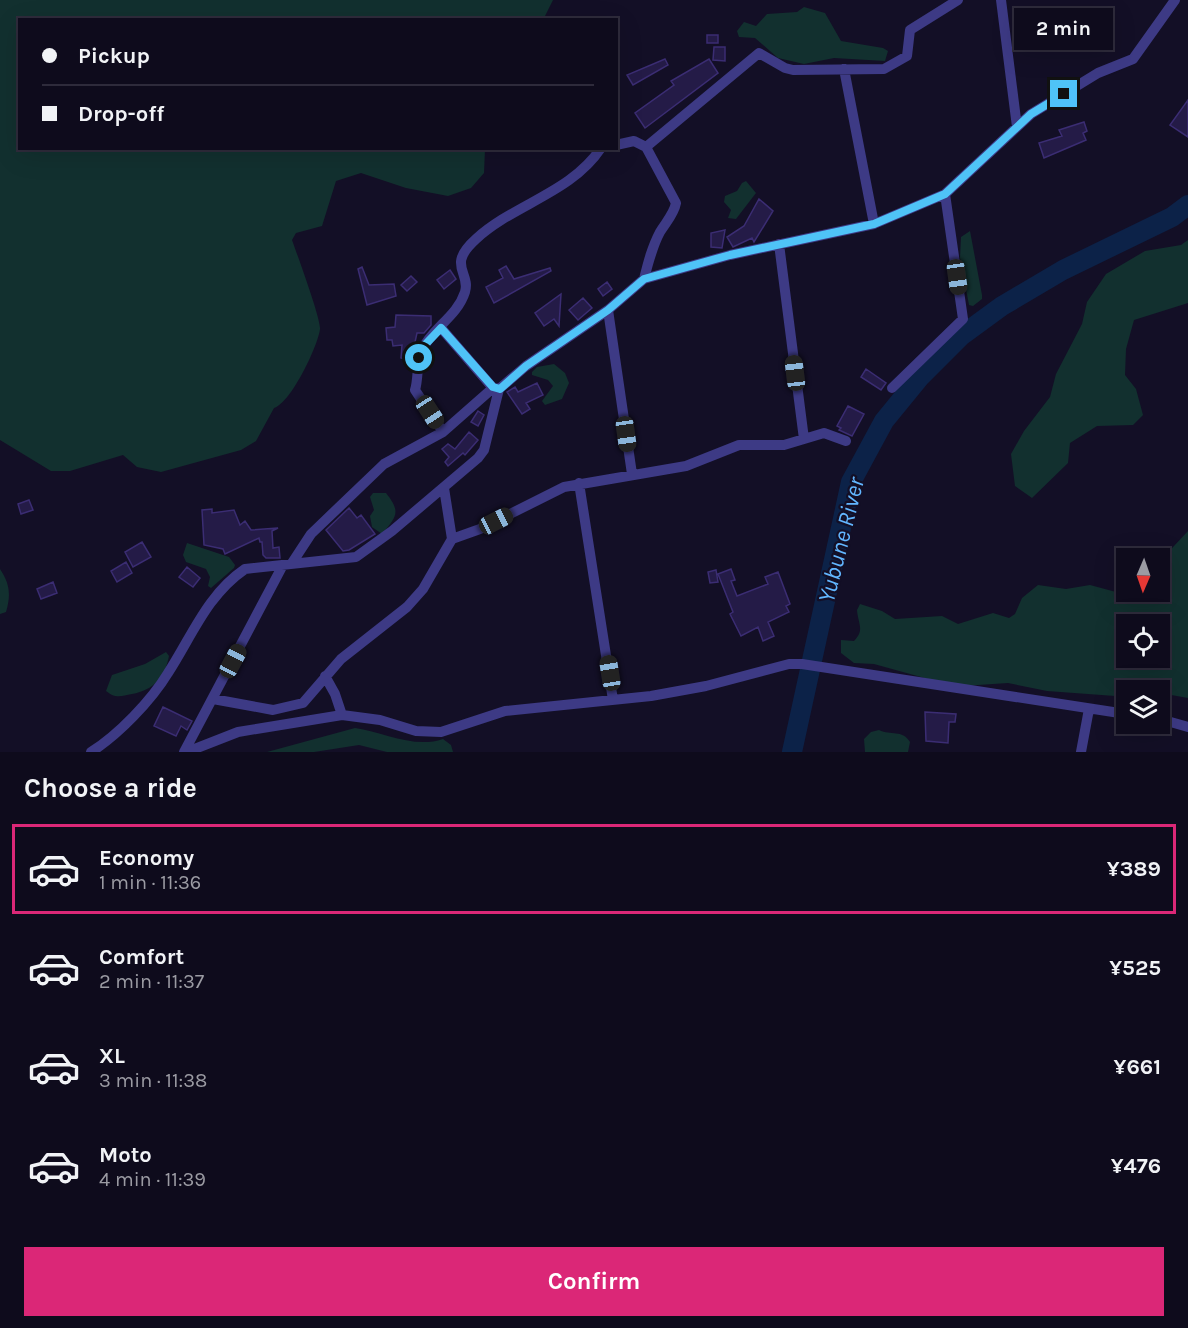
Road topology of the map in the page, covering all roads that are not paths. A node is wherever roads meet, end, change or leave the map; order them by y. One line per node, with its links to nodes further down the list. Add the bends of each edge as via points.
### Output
1 (958, 0): 4 (street, via 910,30 909,50 902,61 884,69)
2 (1001, 0): 5 (street)
3 (1174, 0): 5 (street, via 1133,59 1098,73 1031,114)
4 (844, 69): 7 (street, via 793,70 759,53); 10 (street)
5 (1017, 127): 9 (street)
6 (618, 145): 7 (street, via 634,141)
7 (646, 147): 12 (street, via 676,202 650,254)
8 (600, 150): 14 (street, via 574,177 474,241 461,258 466,288 460,305)
9 (945, 194): 10 (street); 16 (street, via 963,319)
10 (874, 224): 11 (street)
11 (779, 244): 12 (street); 18 (street)
12 (644, 279): 13 (street)
13 (608, 310): 15 (street); 20 (street)
14 (441, 328): 15 (street); 17 (street, via 422,348 415,390)
15 (496, 388): 17 (street); 22 (street, via 484,450)
16 (892, 388)
17 (443, 432): 24 (street, via 384,464 311,534)
18 (804, 439): 19 (street, via 824,433); 20 (street, via 784,445 739,446 686,466)
19 (846, 441)
20 (632, 474): 21 (street)
21 (579, 483): 23 (street); 27 (street)
22 (444, 488): 23 (street); 24 (street, via 356,557)
23 (452, 539): 25 (street, via 407,607 354,647)
24 (288, 564): 26 (street); 34 (street, via 244,569 227,583 204,611 151,697 113,737)
25 (325, 676): 26 (street, via 303,703 288,708 273,710); 30 (street)
26 (213, 699): 35 (street)
27 (613, 700): 28 (street, via 687,690 778,666 802,664); 30 (street, via 505,711 441,732 416,731 380,720)
28 (1089, 709): 29 (street); 33 (street)
29 (1116, 713)
30 (342, 715): 35 (street, via 238,732)
31 (1170, 722): 32 (street)
32 (1188, 727)
33 (1081, 750)
34 (91, 752)
35 (185, 752)

